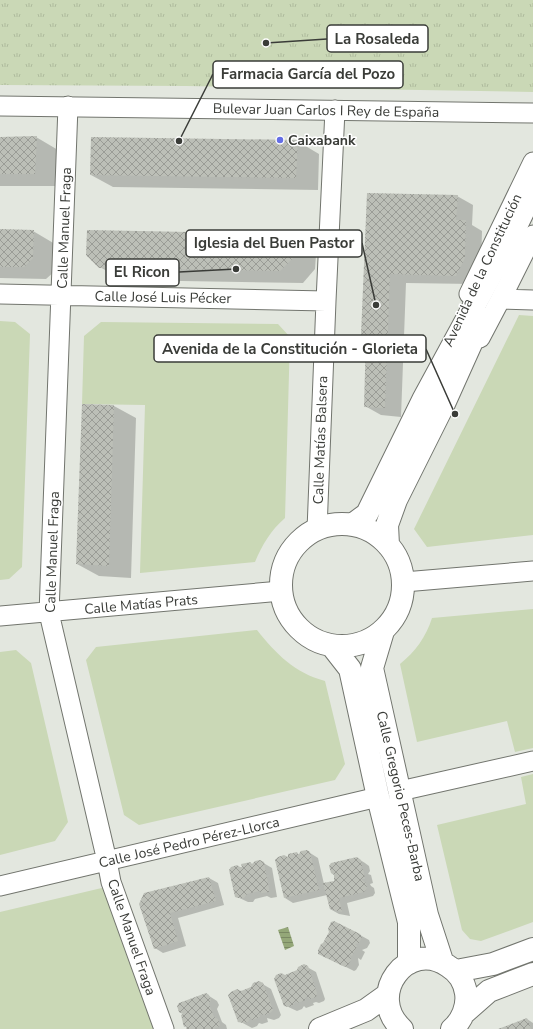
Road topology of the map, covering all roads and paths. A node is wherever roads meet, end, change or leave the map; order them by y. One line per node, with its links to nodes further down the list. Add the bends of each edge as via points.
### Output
1 (0, 106): 2 (street, Bulevar Juan Carlos I Rey de España)
2 (68, 106): 3 (street, Bulevar Juan Carlos I Rey de España); 10 (street, Calle Manuel Fraga)
3 (335, 110): 4 (street, Bulevar Juan Carlos I Rey de España); 13 (street, Calle Matías Balsera)
4 (533, 113)
5 (533, 162): 14 (street, Avenida de la Constitución, via 465,303)
6 (533, 191): 14 (street, Avenida de la Constitución)
7 (533, 214): 14 (street, Avenida de la Constitución)
8 (533, 235): 11 (street, Avenida de la Constitución)
9 (0, 294): 10 (street, Calle José Luis Pécker)
10 (61, 294): 13 (street, Calle José Luis Pécker); 21 (street, Calle Manuel Fraga)
11 (501, 299): 12 (street); 14 (street, Avenida de la Constitución)
12 (533, 300)
13 (326, 301): 16 (street, Calle Matías Balsera)
14 (433, 404): 15 (street, Avenida de la Constitución, via 367,514); 17 (street, Avenida de la Constitución, via 389,518)
15 (352, 525): 16 (street, via 332,525); 17 (street, via 374,533)
16 (317, 530): 20 (street, via 294,548 284,567)
17 (388, 545): 19 (street, via 394,552)
18 (533, 571): 19 (street)
19 (404, 582): 23 (street, via 398,611)
20 (281, 590): 21 (street, Calle Matías Prats); 24 (street, via 286,608 298,628 312,638)
21 (49, 613): 22 (street, Calle Matías Prats); 28 (street, Calle Manuel Fraga)
22 (0, 616)
23 (383, 631): 24 (street, via 364,643); 26 (street, Calle Gregorio Peces-Barba, via 372,668)
24 (332, 646): 27 (street, Calle Gregorio Peces-Barba, via 350,669)
25 (533, 761): 26 (street)
26 (400, 791): 32 (street, Calle Gregorio Peces-Barba, via 427,915)
27 (378, 797): 28 (street, Calle José Pedro Pérez-Llorca); 31 (street, Calle Gregorio Peces-Barba, via 409,922)
28 (107, 861): 29 (street, Calle José Pedro Pérez-Llorca); 37 (street, Calle Manuel Fraga, via 110,882)
29 (0, 886)
30 (533, 949): 32 (street, via 493,964)
31 (409, 963): 32 (street, via 431,959); 34 (street, via 398,971)
32 (449, 966): 35 (street, Calle Gregorio Peces-Barba, via 464,984 467,999)
33 (533, 974): 35 (street, via 489,991)
34 (387, 995): 36 (street); 38 (street, via 366,1010)
35 (457, 1024)
36 (392, 1027)
37 (164, 1029)
38 (320, 1029)

